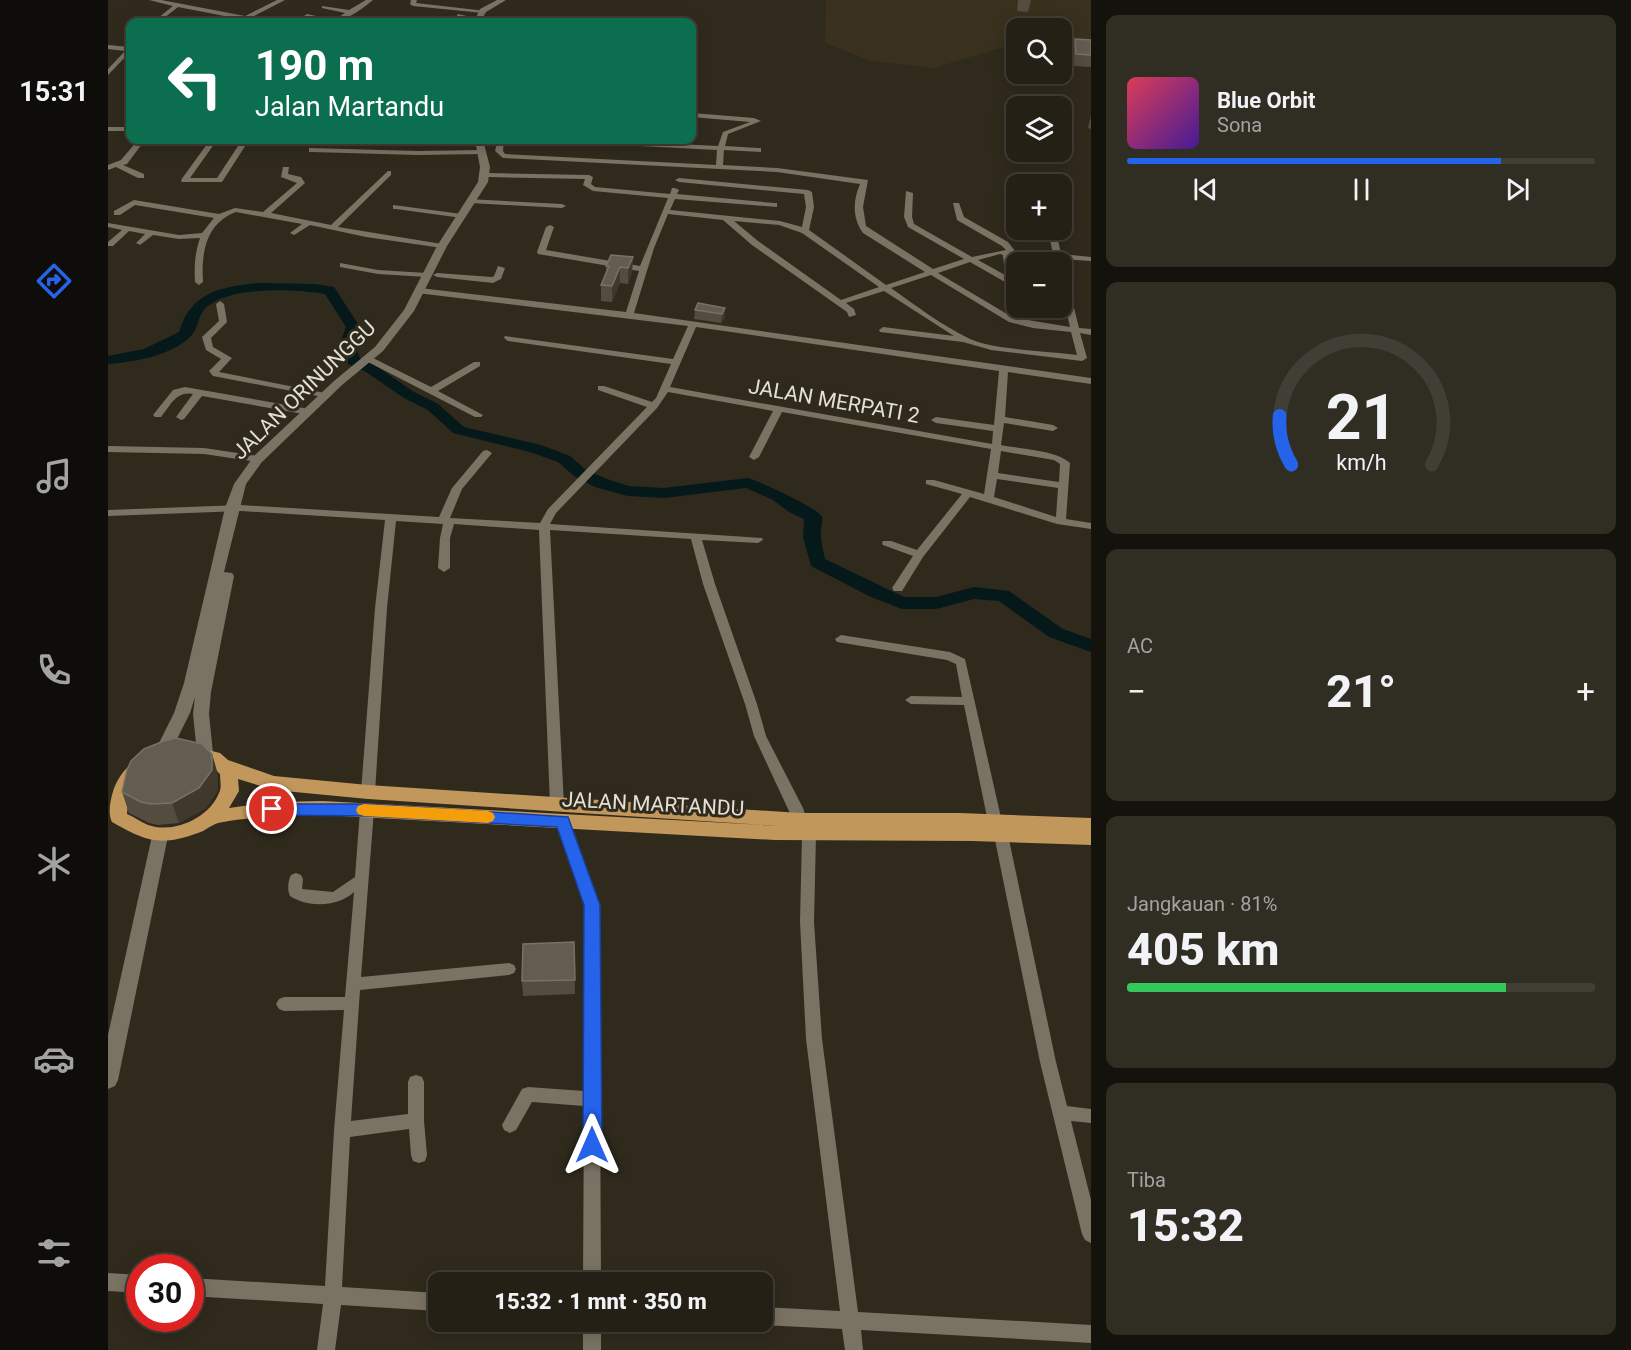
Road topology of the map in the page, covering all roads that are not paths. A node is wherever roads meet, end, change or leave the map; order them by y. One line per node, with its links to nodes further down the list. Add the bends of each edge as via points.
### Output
1 (152, 0): 6 (street)
2 (286, 0): 13 (street)
3 (370, 0): 9 (street)
4 (414, 0): 8 (street, via 412,4)
5 (504, 0): 8 (street); 18 (street)
6 (177, 5): 12 (street); 13 (street)
7 (324, 7): 9 (street)
8 (483, 11): 17 (street)
9 (349, 12): 15 (street)
10 (307, 16): 14 (street)
11 (458, 16): 16 (street)
12 (160, 18)
13 (245, 18)
14 (316, 18)
15 (341, 18)
16 (465, 18)
17 (480, 18)
18 (482, 18)
19 (108, 47): 20 (street)
20 (126, 49)
21 (126, 54): 23 (street)
22 (108, 58): 23 (street)
23 (120, 59): 24 (street)
24 (109, 71)
25 (696, 115): 36 (street, via 758,121 725,133)
26 (108, 129): 27 (street)
27 (126, 129)
28 (138, 144): 43 (street)
29 (210, 144): 30 (street, via 184,180 219,180)
30 (242, 144)
31 (481, 144): 39 (street, JALAN ORINUNGGU)
32 (485, 144): 39 (street, JALAN ORINUNGGU)
33 (500, 144): 40 (street)
34 (625, 144): 41 (street)
35 (674, 144): 36 (street)
36 (721, 147): 38 (street); 44 (street)
37 (312, 150): 39 (street)
38 (759, 150)
39 (485, 155): 40 (street); 49 (street, JALAN ORINUNGGU); 56 (street, JALAN ORINUNGGU, via 485,175)
40 (501, 155): 41 (street)
41 (618, 161): 42 (street)
42 (684, 165): 44 (street); 51 (street)
43 (119, 166): 45 (street); 50 (street)
44 (719, 166): 48 (street)
45 (108, 168)
46 (286, 169): 63 (street, via 284,175 301,183)
47 (388, 173): 71 (street)
48 (809, 173): 53 (street); 88 (street, via 865,182 860,193 862,228)
49 (490, 175): 55 (street, via 589,177 587,185 593,189); 56 (street, JALAN ORINUNGGU)
50 (141, 176)
51 (679, 180): 52 (street); 55 (street)
52 (779, 188): 53 (street); 57 (street)
53 (808, 192): 73 (street, via 810,207)
54 (909, 193): 82 (street, via 909,222)
55 (673, 197): 57 (street); 61 (street)
56 (475, 201): 59 (street); 64 (street, JALAN ORINUNGGU); 89 (street, JALAN ORINUNGGU)
57 (774, 205): 67 (street)
58 (956, 205): 80 (street, via 960,218 1005,244)
59 (562, 206)
60 (396, 207): 64 (street)
61 (667, 212): 66 (street); 87 (street)
62 (117, 213): 65 (street, via 134,202)
63 (265, 214): 65 (street, via 235,210); 68 (street)
64 (462, 216): 79 (street, JALAN ORINUNGGU)
65 (221, 217): 76 (street)
66 (726, 218): 67 (street); 94 (street)
67 (769, 222): 73 (street, via 790,224)
68 (308, 223): 71 (street); 75 (street)
69 (109, 226): 72 (street)
70 (550, 227): 87 (street, via 541,252)
71 (332, 228): 79 (street)
72 (128, 229): 74 (street); 78 (street)
73 (805, 231): 92 (street)
74 (151, 232): 76 (street, via 179,237); 77 (street)
75 (294, 233)
76 (205, 235): 91 (street, via 197,259)
77 (140, 243)
78 (110, 244)
79 (442, 246): 89 (street, JALAN ORINUNGGU)
80 (1010, 252)
81 (1006, 253): 82 (street)
82 (972, 259): 88 (street); 90 (street)
83 (1091, 259): 84 (street)
84 (1072, 260)
85 (344, 265): 89 (street, via 378,272)
86 (501, 268): 89 (street, via 498,278 493,280)
87 (643, 269): 97 (street)
88 (932, 272): 92 (street); 99 (street)
89 (432, 275): 93 (street, JALAN ORINUNGGU)
90 (1006, 279)
91 (199, 282)
92 (887, 288): 94 (street); 105 (street)
93 (425, 292): 97 (street); 109 (street, JALAN ORINUNGGU, via 402,332)
94 (839, 303): 98 (street)
95 (220, 304): 116 (street, via 223,322 206,337 209,348 227,358 214,371 216,374)
96 (1072, 314): 102 (street)
97 (629, 315): 100 (street)
98 (852, 315)
99 (1012, 320): 102 (street)
100 (693, 324): 107 (street); 110 (street)
101 (883, 330): 105 (street)
102 (1076, 330): 103 (street); 106 (street)
103 (1091, 332)
104 (508, 338): 107 (street)
105 (968, 341): 106 (street)
106 (1086, 358)
107 (676, 362): 113 (street)
108 (477, 364): 114 (street)
109 (362, 366): 114 (street); 116 (street, JALAN ORINUNGGU); 136 (street, JALAN ORINUNGGU, via 254,474)
110 (1004, 368): 111 (street); 124 (street)
111 (1091, 381)
112 (601, 388): 117 (street)
113 (666, 389): 117 (street); 118 (street, JALAN MERPATI 2)
114 (432, 390): 121 (street)
115 (199, 393): 119 (street); 120 (street, via 176,392); 122 (street)
116 (325, 396): 119 (street, JALAN ORINUNGGU)
117 (654, 406): 141 (street, via 552,511)
118 (778, 410): 126 (street, JALAN MERPATI 2); 129 (street)
119 (309, 412): 130 (street, JALAN ORINUNGGU)
120 (158, 415)
121 (478, 415)
122 (181, 417)
123 (936, 420): 124 (street)
124 (999, 424): 125 (street); 126 (street)
125 (1053, 428)
126 (996, 448): 131 (street); 133 (street, JALAN MERPATI 2, via 1062,459)
127 (108, 449): 130 (street, via 204,452)
128 (487, 453): 139 (street, via 457,488)
129 (754, 457)
130 (258, 459): 136 (street, JALAN ORINUNGGU, via 240,484)
131 (992, 475): 133 (street); 135 (street)
132 (930, 483): 134 (street)
133 (1063, 486): 140 (street)
134 (968, 493): 135 (street); 146 (street)
135 (989, 499): 140 (street)
136 (236, 508): 137 (street); 138 (street); 152 (street, JALAN ORINUNGGU, via 203,692); 153 (street, JALAN ORINUNGGU, via 192,683)
137 (108, 513)
138 (391, 517): 139 (street); 157 (street)
139 (446, 521): 141 (street); 147 (street)
140 (1061, 522): 142 (street)
141 (544, 525): 143 (street); 158 (street)
142 (1091, 526)
143 (696, 536): 144 (street); 161 (street, via 760,736)
144 (758, 540)
145 (887, 543): 146 (street)
146 (919, 555): 148 (street)
147 (444, 568)
148 (898, 588)
149 (841, 639): 151 (street, via 954,657 961,662)
150 (910, 700): 151 (street)
151 (969, 701): 162 (street)
152 (205, 753): 153 (highway, via 183,750); 154 (highway)
153 (161, 755): 155 (highway)
154 (225, 766): 157 (highway, JALAN MARTANDU, via 274,783); 160 (highway, via 231,778 230,796)
155 (128, 775): 156 (highway); 159 (highway)
156 (108, 779)
157 (368, 801): 158 (highway, JALAN MARTANDU); 160 (highway, JALAN MARTANDU); 166 (street)
158 (560, 813): 161 (highway, JALAN MARTANDU); 173 (street, via 592,905)
159 (113, 816): 164 (highway, via 142,833)
160 (212, 817): 164 (highway, via 178,834)
161 (805, 828): 162 (highway, JALAN MARTANDU); 188 (street, via 814,1039)
162 (998, 829): 163 (highway, JALAN MARTANDU); 174 (street)
163 (1088, 831)
164 (159, 836): 171 (street)
165 (296, 879): 166 (street, via 297,894 328,898 338,897)
166 (361, 880): 168 (street)
167 (509, 969): 168 (street)
168 (354, 984): 169 (street)
169 (353, 1003): 170 (street); 178 (street)
170 (284, 1004)
171 (108, 1080)
172 (416, 1082): 176 (street)
173 (592, 1099): 177 (street, via 528,1094); 181 (street)
174 (1061, 1113): 175 (street); 180 (street)
175 (1091, 1116)
176 (416, 1121): 178 (street); 179 (street)
177 (510, 1125)
178 (342, 1130): 185 (street)
179 (419, 1155)
180 (1091, 1234)
181 (592, 1272)
182 (108, 1282): 183 (street)
183 (126, 1283)
184 (204, 1288): 185 (street)
185 (333, 1297): 186 (street); 191 (street)
186 (428, 1302)
187 (773, 1317): 188 (street)
188 (849, 1320): 190 (street); 193 (street)
189 (592, 1332): 192 (street)
190 (1091, 1334)
191 (326, 1350)
192 (592, 1350)
193 (854, 1350)

